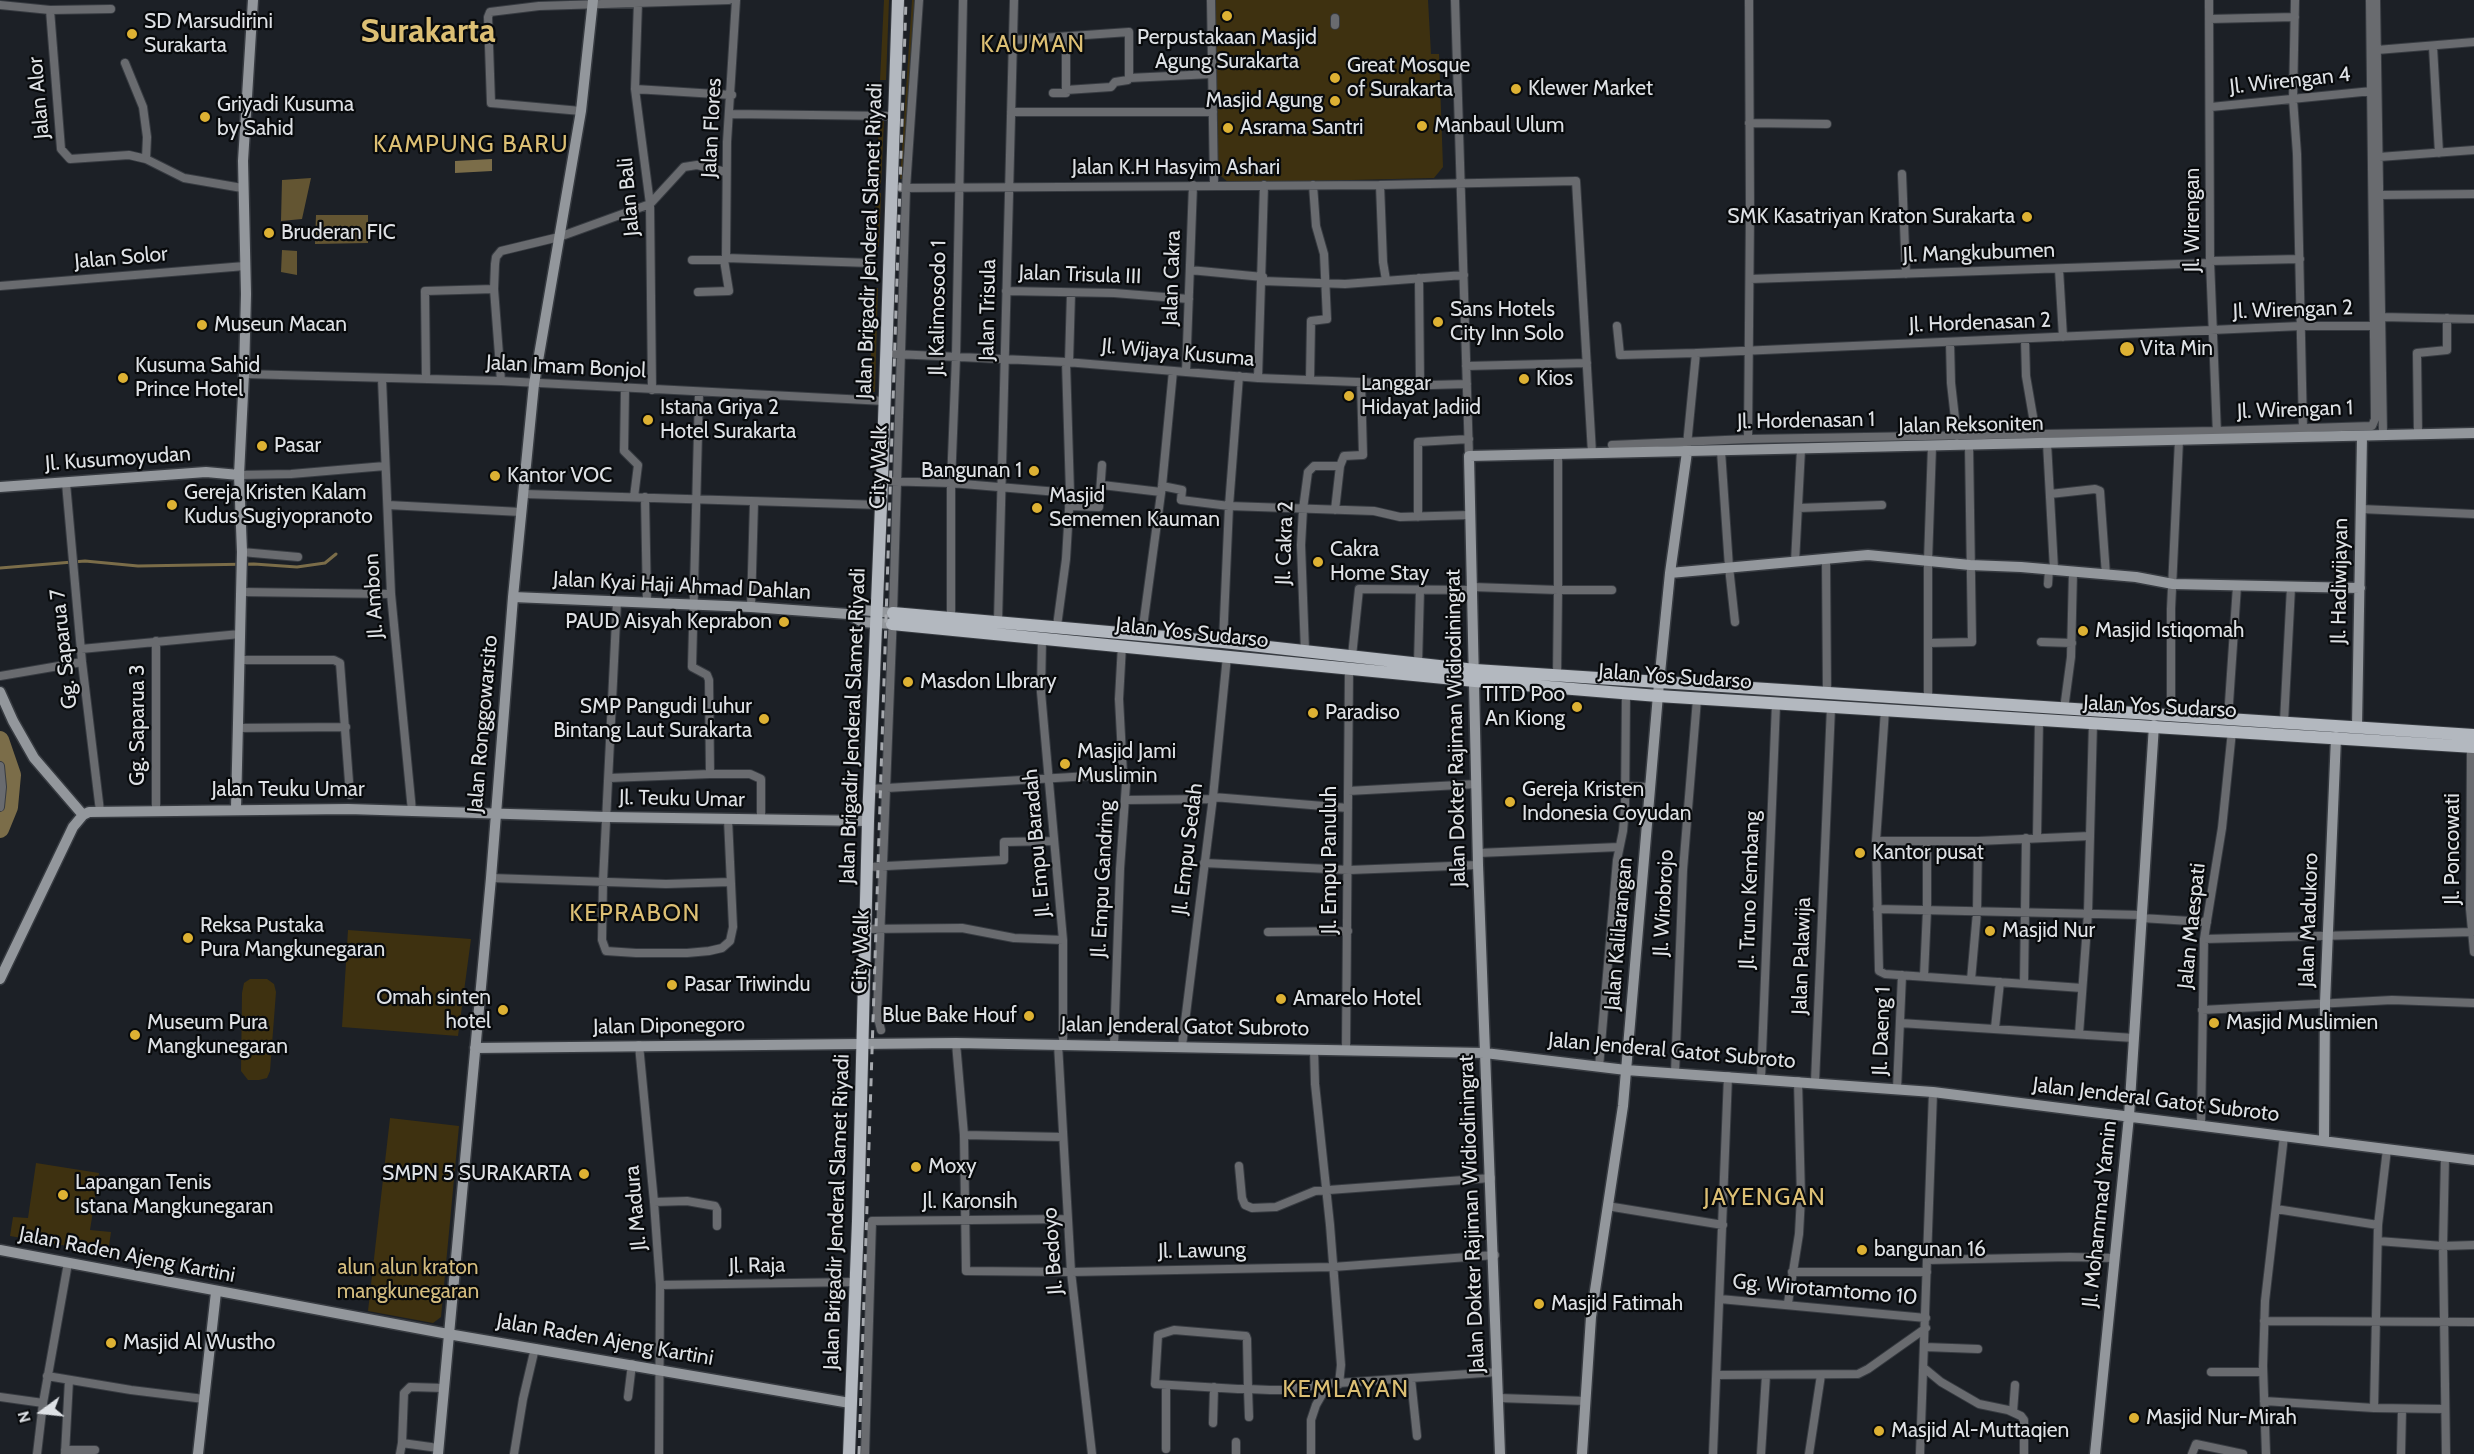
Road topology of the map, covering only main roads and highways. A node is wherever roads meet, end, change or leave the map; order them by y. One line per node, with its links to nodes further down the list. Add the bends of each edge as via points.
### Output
1 (253, 0): 8 (main road, via 243,188 244,374)
2 (898, 0): 13 (main road, Jalan Brigadir Jenderal Slamet Riyadi)
3 (593, 2): 12 (main road, Jalan Ronggowarsito, via 581,111 534,384)
4 (2474, 433): 5 (main road, Jalan Reksoniten)
5 (2362, 436): 6 (main road, Jalan Reksoniten, via 2217,435 2179,440 1721,451); 11 (main road, Jl. Hadiwijayan)
6 (1687, 447): 7 (main road, Jalan Reksoniten); 10 (main road, Jalan Kalilarangan)
7 (1469, 456): 18 (main road, Jalan Dokter Rajiman Widiodiningrat)
8 (239, 475): 9 (main road, Jl. Kusumoyudan, via 206,472); 27 (main road, via 242,557)
9 (0, 487)
10 (1670, 573): 11 (main road, via 1868,555 2073,571 2173,584); 19 (main road, Jalan Kalilarangan)
11 (2360, 588): 25 (main road, Jl. Hadiwijayan)
12 (513, 597): 13 (main road, Jalan Kyai Haji Ahmad Dahlan, via 751,607 848,614 862,622); 28 (main road, Jalan Ronggowarsito)
13 (875, 616): 14 (main road, Jalan Yos Sudarso); 30 (main road, Jalan Brigadir Jenderal Slamet Riyadi)
14 (892, 618): 15 (main road, Jalan Yos Sudarso, via 951,617); 16 (main road, Jalan Yos Sudarso)
15 (1223, 642): 16 (main road); 17 (main road, Jalan Yos Sudarso, via 1305,651)
16 (1225, 656): 17 (main road, Jalan Yos Sudarso)
17 (1351, 662): 18 (main road, Jalan Yos Sudarso); 18 (main road, Jalan Yos Sudarso, via 1418,664)
18 (1475, 675): 19 (main road, Jalan Yos Sudarso); 21 (main road, Jalan Yos Sudarso); 34 (main road, Jalan Dokter Rajiman Widiodiningrat)
19 (1659, 683): 21 (main road, Jalan Kalilarangan); 22 (main road, Jalan Yos Sudarso, via 2064,709)
20 (0, 692): 29 (main road, via 34,758)
21 (1658, 696): 22 (main road, Jalan Yos Sudarso, via 2093,722); 35 (main road, Jalan Kalilarangan)
22 (2154, 720): 23 (main road, Jalan Yos Sudarso); 23 (main road, Jalan Yos Sudarso, via 2171,715); 36 (main road, Jl. Mohammad Yamin)
23 (2230, 724): 24 (main road, Jalan Yos Sudarso); 24 (main road, Jalan Yos Sudarso, via 2284,722)
24 (2336, 732): 25 (main road, Jalan Yos Sudarso); 37 (main road, Jalan Madukoro, via 2325,1003)
25 (2356, 733): 26 (main road, Jalan Yos Sudarso)
26 (2473, 743)
27 (236, 808): 28 (main road, Jalan Teuku Umar); 29 (main road, Jalan Teuku Umar, via 100,811)
28 (495, 814): 30 (main road, Jl. Teuku Umar); 33 (main road, Jalan Ronggowarsito)
29 (83, 815): 31 (main road, via 73,827)
30 (868, 821): 32 (main road, Jalan Brigadir Jenderal Slamet Riyadi)
31 (0, 979)
32 (862, 1043): 33 (main road, Jalan Diponegoro); 34 (main road, Jalan Jenderal Gatot Subroto); 42 (main road, Jalan Brigadir Jenderal Slamet Riyadi)
33 (476, 1048): 41 (main road, Jalan Ronggowarsito)
34 (1485, 1053): 35 (main road, Jalan Jenderal Gatot Subroto); 46 (main road, Jalan Dokter Rajiman Widiodiningrat)
35 (1626, 1070): 36 (main road, Jalan Jenderal Gatot Subroto, via 1933,1092); 47 (main road, Jalan Kalilarangan, via 1591,1317)
36 (2129, 1116): 37 (main road, Jalan Jenderal Gatot Subroto); 48 (main road, Jl. Mohammad Yamin)
37 (2324, 1141): 38 (main road, Jalan Jenderal Gatot Subroto)
38 (2474, 1160)
39 (0, 1250): 40 (main road, Jalan Raden Ajeng Kartini)
40 (216, 1292): 41 (main road, Jalan Raden Ajeng Kartini); 44 (main road)
41 (448, 1334): 42 (main road, Jalan Raden Ajeng Kartini); 43 (main road, Jalan Ronggowarsito)
42 (850, 1403): 45 (main road, Jalan Brigadir Jenderal Slamet Riyadi)
43 (438, 1451)
44 (198, 1454)
45 (849, 1454)
46 (1500, 1454)
47 (1582, 1454)
48 (2095, 1454)

